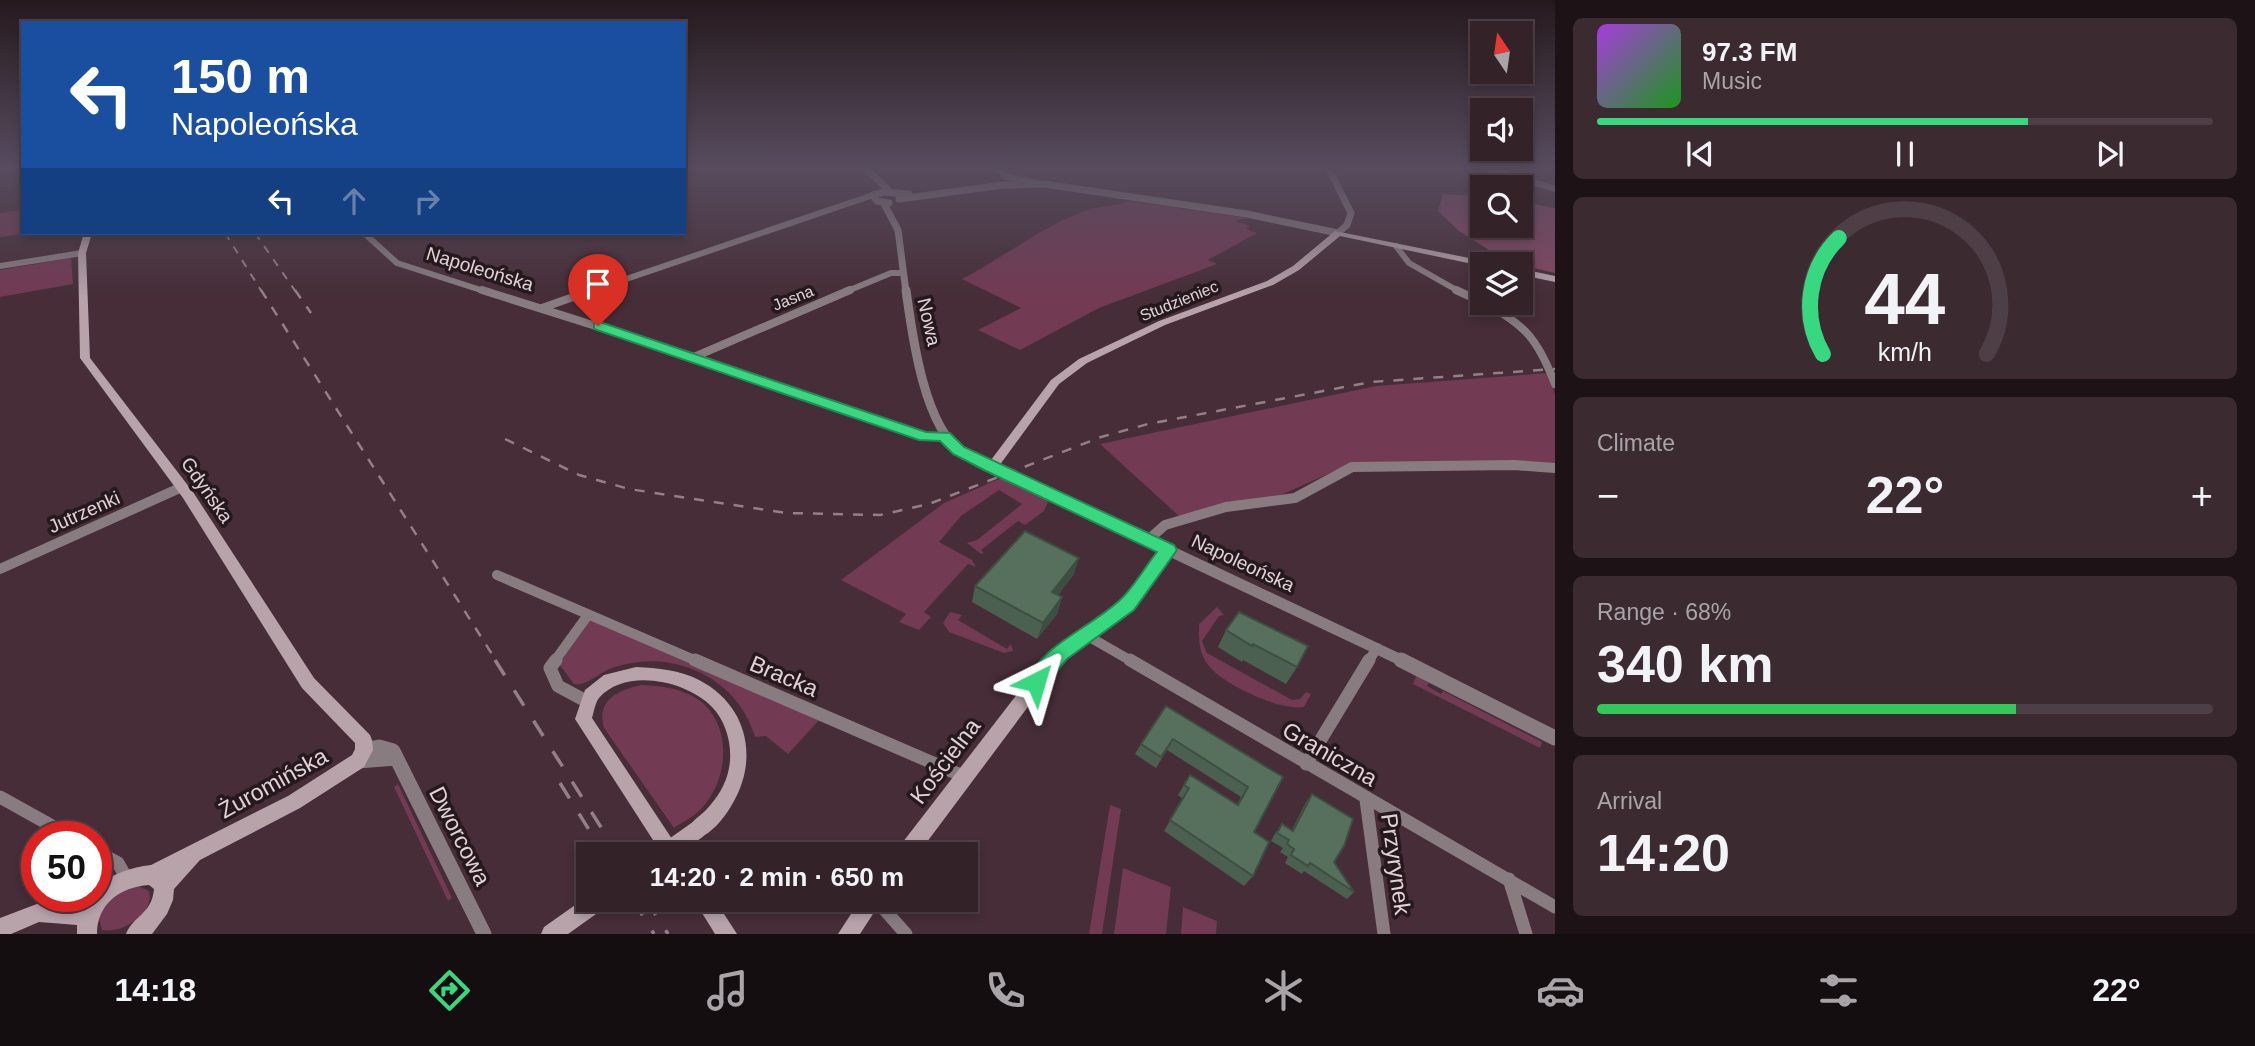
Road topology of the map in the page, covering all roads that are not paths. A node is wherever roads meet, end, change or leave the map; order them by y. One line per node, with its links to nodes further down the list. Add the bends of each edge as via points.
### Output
1 (824, 211): 17 (street)
2 (890, 211): 5 (street, Nowa)
3 (1224, 211): 6 (street)
4 (1350, 211): 6 (street, via 1348,225)
5 (892, 213): 13 (street, Nowa)
6 (1338, 233): 9 (main road); 22 (main road, Studzieniec, via 1277,279 1162,323 1083,361 1055,383)
7 (87, 235): 10 (main road, Gdyńska)
8 (366, 235): 17 (street, Napoleońska, via 397,263)
9 (1396, 246): 11 (main road); 16 (street, via 1400,256 1421,271)
10 (82, 253): 12 (street); 24 (main road, Gdyńska, via 85,358)
11 (1470, 261)
12 (0, 266)
13 (904, 273): 19 (street, Jasna, via 777,319); 21 (street, Nowa, via 935,417)
14 (1533, 274): 15 (main road)
15 (1555, 279)
16 (1470, 296)
17 (542, 308): 19 (street, Napoleońska)
18 (1504, 315): 20 (street, via 1531,332)
19 (694, 357): 21 (street, Napoleońska, via 925,436)
20 (1555, 384)
21 (944, 437): 22 (street, Napoleońska, via 958,450)
22 (992, 467): 25 (main road, Napoleońska)
23 (1555, 468): 25 (street, via 1352,467 1295,498 1195,516 1165,525)
24 (182, 487): 27 (street, Jutrzenki); 34 (main road, Gdyńska, via 308,683 364,740)
25 (1149, 541): 26 (main road, Napoleońska)
26 (1168, 550): 30 (main road, Kościelna, via 1128,605); 31 (street, Napoleońska)
27 (0, 569)
28 (497, 575): 29 (street, Bracka)
29 (588, 615): 32 (street, via 550,668 562,691); 36 (street, Bracka)
30 (1086, 635): 35 (street, Graniczna); 36 (main road, Kościelna, via 1048,667)
31 (1377, 648): 33 (street, Napoleońska); 35 (street)
32 (586, 701): 40 (main road, via 583,719 589,732); 41 (main road, bridge, via 607,682 660,674 699,685 726,710 740,745 737,775 723,805)
33 (1555, 738)
34 (361, 755): 43 (main road, Żuromińska, via 293,803); 59 (street, Dworcowa, via 396,758)
35 (1306, 764): 38 (street, Graniczna)
36 (963, 776): 42 (main road, Kościelna)
37 (0, 797): 39 (street)
38 (1366, 800): 46 (street, Graniczna); 64 (street, Przyrynek)
39 (43, 821)
40 (665, 842)
41 (680, 842)
42 (915, 842)
43 (198, 852): 47 (main road, Żuromińska)
44 (112, 860): 45 (street)
45 (127, 879): 47 (main road); 48 (main road)
46 (1509, 879): 49 (street, Graniczna); 65 (street)
47 (158, 880): 58 (main road, via 162,903)
48 (112, 889)
49 (1555, 906)
50 (44, 912): 55 (main road)
51 (582, 912): 60 (main road)
52 (712, 912): 61 (main road)
53 (865, 912): 62 (main road)
54 (885, 912): 63 (street)
55 (39, 914): 56 (main road); 57 (main road)
56 (88, 925)
57 (0, 928)
58 (147, 930)
59 (484, 934)
60 (551, 934)
61 (727, 934)
62 (848, 934)
63 (905, 934)
64 (1384, 934)
65 (1526, 934)

